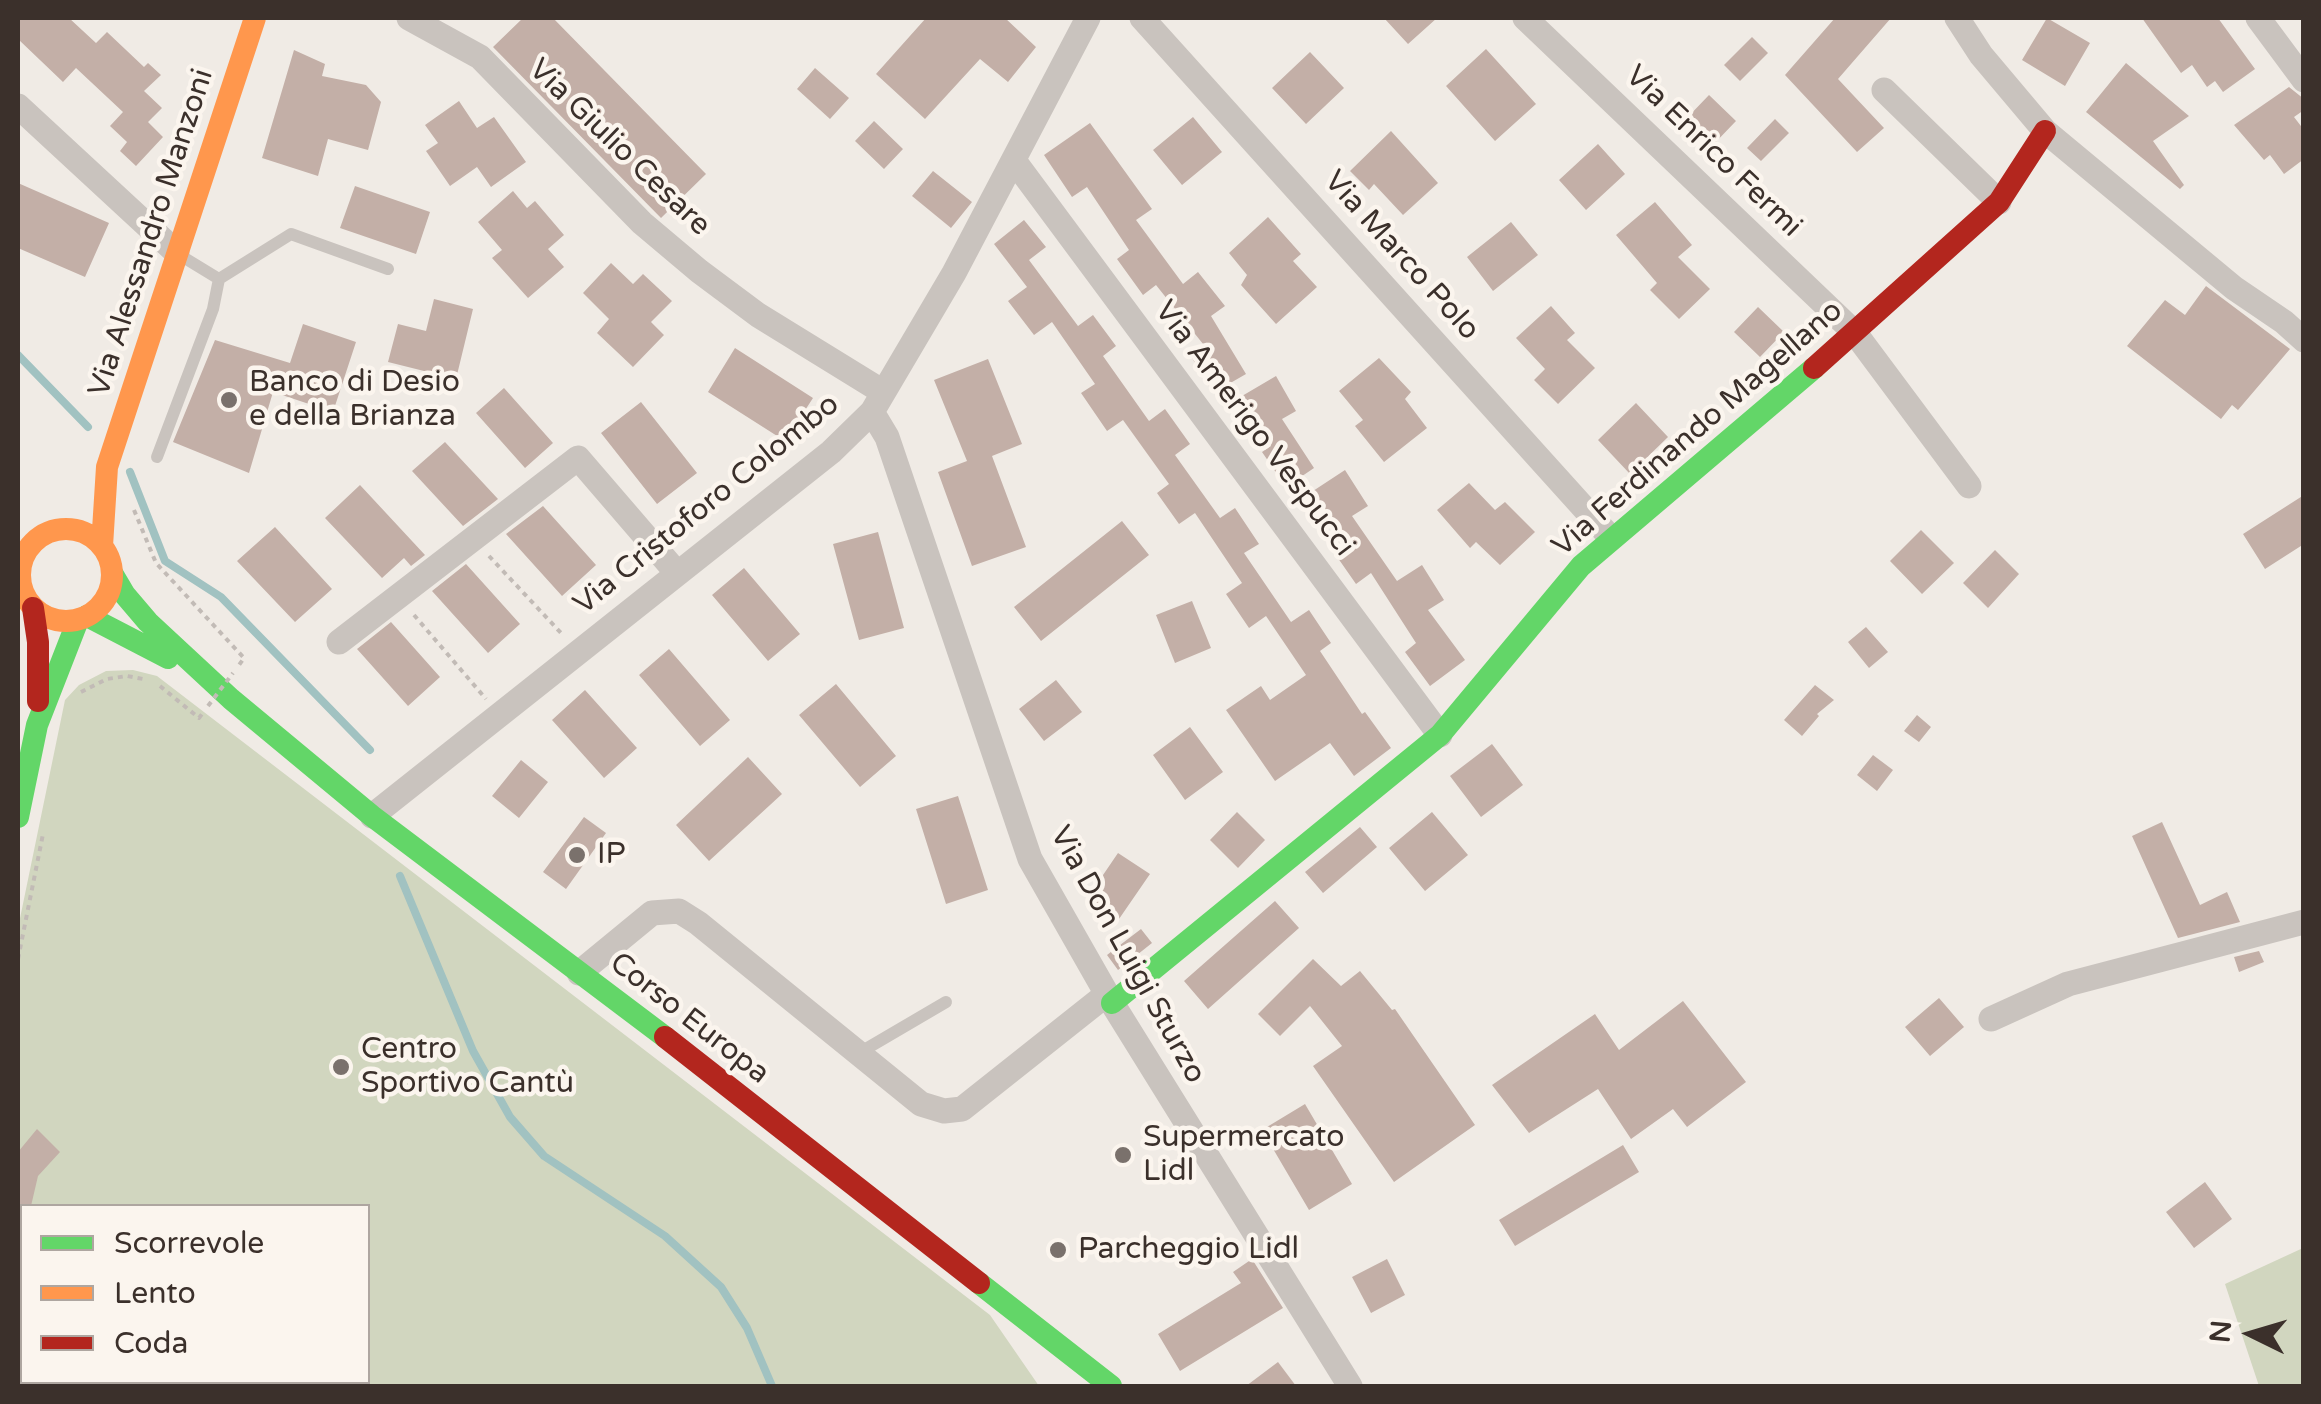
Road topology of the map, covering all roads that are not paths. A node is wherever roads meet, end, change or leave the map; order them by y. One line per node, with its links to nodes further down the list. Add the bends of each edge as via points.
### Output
1 (255, 18): 14 (main road, Via Alessandro Manzoni)
2 (409, 18): 19 (street, Via Giulio Cesare, via 480,57 642,222)
3 (1088, 18): 12 (street, Via Cristoforo Colombo)
4 (1142, 18): 25 (street, Via Marco Polo)
5 (1526, 18): 17 (street, Via Enrico Fermi)
6 (1957, 18): 11 (street)
7 (2258, 18): 8 (street)
8 (2304, 80)
9 (1884, 90): 13 (street)
10 (18, 106): 14 (street)
11 (2045, 131): 13 (main road, Via Ferdinando Magellano); 18 (street)
12 (1014, 162): 19 (street, Via Cristoforo Colombo); 35 (street, Via Amerigo Vespucci)
13 (1999, 202): 17 (main road, Via Ferdinando Magellano)
14 (177, 254): 16 (lane); 21 (main road, Via Alessandro Manzoni)
15 (388, 270): 16 (lane, via 290,234)
16 (219, 279): 20 (lane)
17 (1855, 333): 22 (street, Via Enrico Fermi); 25 (main road, Via Ferdinando Magellano)
18 (2304, 340)
19 (877, 402): 29 (street, Via Cristoforo Colombo, via 831,452); 40 (street, Via Don Luigi Sturzo, via 1030,859)
20 (157, 457)
21 (106, 468): 23 (main road, Via Alessandro Manzoni); 26 (main road, Via Alessandro Manzoni)
22 (1969, 486)
23 (74, 514): 24 (main road); 26 (main road)
24 (28, 534): 27 (main road)
25 (1611, 538): 35 (main road, Via Ferdinando Magellano)
26 (102, 546): 28 (main road)
27 (19, 572): 30 (main road)
28 (112, 573): 31 (main road, via 105,600); 33 (main road, Corso Europa, via 148,622)
29 (677, 573): 32 (street, via 578,458); 36 (street, Via Cristoforo Colombo)
30 (33, 608): 31 (main road, via 51,619); 34 (main road)
31 (83, 618): 33 (main road, Corso Europa, via 168,658); 34 (main road)
32 (339, 642)
33 (232, 699): 36 (main road, Corso Europa)
34 (37, 725): 37 (main road)
35 (1440, 735): 40 (main road, Via Ferdinando Magellano)
36 (372, 816): 39 (main road, Corso Europa)
37 (18, 817)
38 (2304, 922): 42 (street, via 2068,984)
39 (579, 972): 43 (street, via 652,912 679,911); 44 (main road, Corso Europa)
40 (1110, 999): 43 (street, via 962,1109 920,1104); 45 (street, Via Don Luigi Sturzo)
41 (946, 1002): 43 (lane)
42 (1991, 1019)
43 (858, 1053)
44 (1111, 1386)
45 (1350, 1386)

